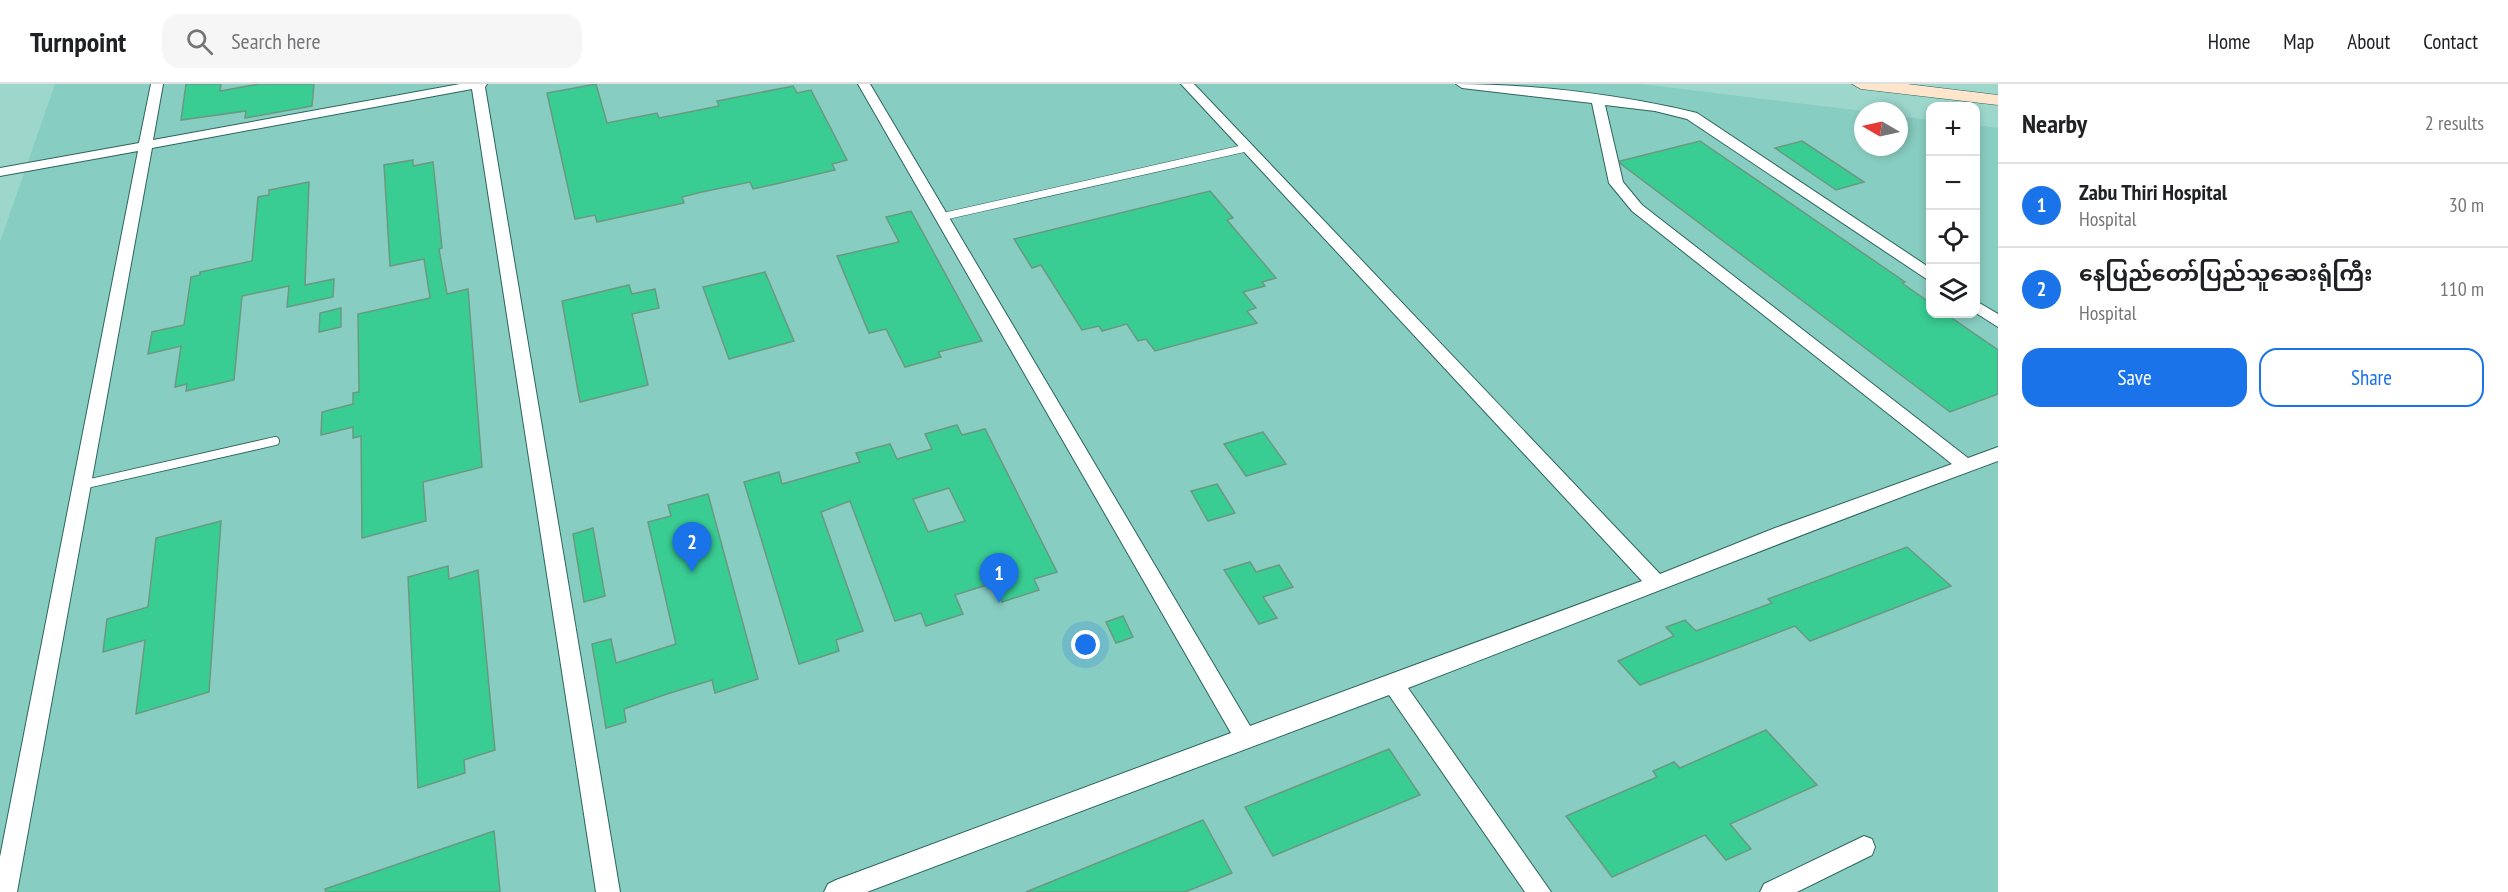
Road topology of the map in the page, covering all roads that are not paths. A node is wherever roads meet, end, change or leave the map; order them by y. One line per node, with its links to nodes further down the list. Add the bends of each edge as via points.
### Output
1 (157, 84): 9 (street)
2 (479, 84): 9 (street); 25 (street)
3 (864, 84): 12 (street)
4 (1187, 84): 10 (street)
5 (1462, 84): 7 (street)
6 (1861, 84): 8 (main road)
7 (1599, 100): 13 (street, via 1692,116); 18 (street, via 1616,183 1637,208)
8 (1998, 100)
9 (147, 147): 11 (street); 19 (street)
10 (1246, 148): 12 (lane); 20 (street)
11 (0, 172)
12 (941, 217): 22 (street)
13 (1926, 272)
14 (1980, 309): 15 (street)
15 (1998, 322)
16 (275, 441): 19 (lane)
17 (1998, 454): 18 (street)
18 (1965, 465): 20 (street)
19 (82, 485): 24 (street)
20 (1657, 584): 21 (street)
21 (1393, 684): 22 (street); 27 (street)
22 (1245, 737): 26 (street)
23 (1864, 847): 28 (street)
24 (5, 892)
25 (608, 892)
26 (836, 892)
27 (1539, 892)
28 (1772, 892)

